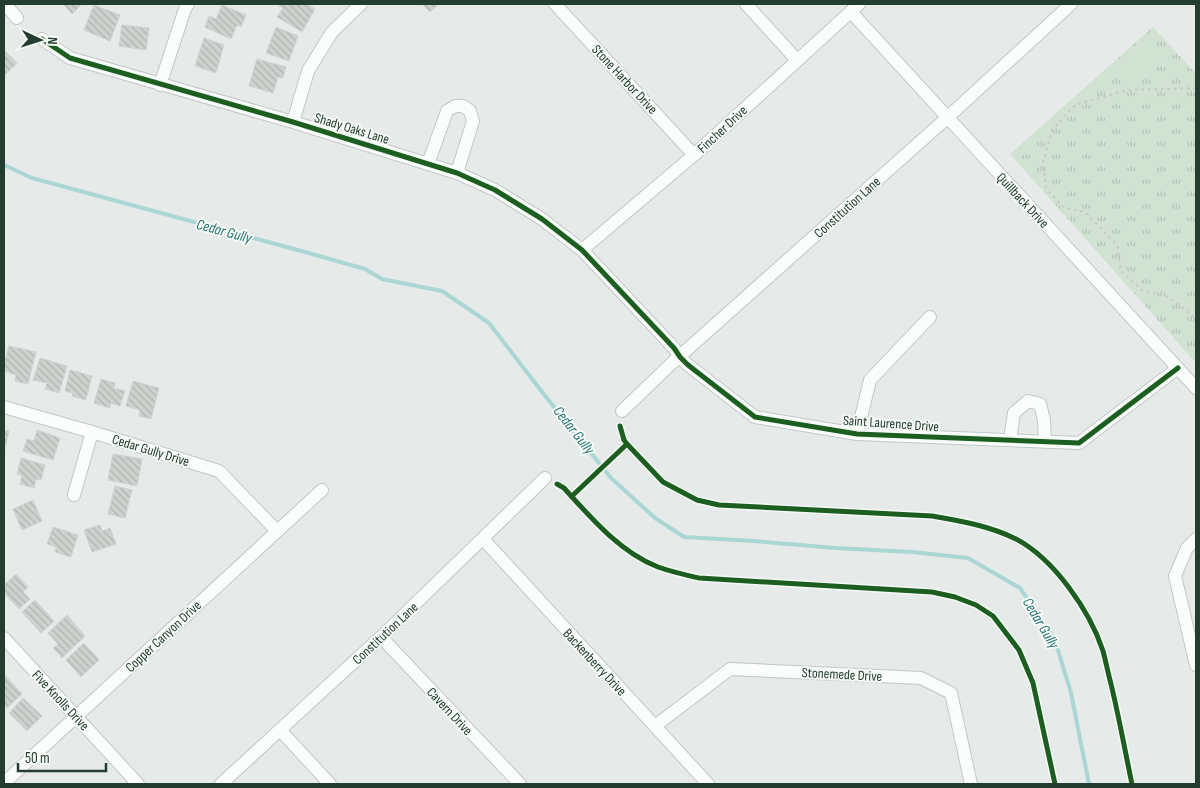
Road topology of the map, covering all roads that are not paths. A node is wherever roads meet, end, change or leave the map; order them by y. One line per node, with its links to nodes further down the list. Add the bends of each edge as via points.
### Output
1 (5, 4): 8 (street)
2 (188, 4): 11 (street)
3 (361, 4): 13 (street, via 332,32 308,71)
4 (555, 4): 14 (street, Stone Harbor Drive)
5 (746, 4): 10 (street)
6 (1071, 4): 12 (street, Constitution Lane)
7 (855, 8): 10 (street, Fincher Drive); 12 (street, Quillback Drive)
8 (18, 18)
9 (42, 39): 11 (street, Shady Oaks Lane, via 70,58)
10 (797, 60): 14 (street, Fincher Drive)
11 (160, 85): 13 (street, Shady Oaks Lane)
12 (948, 118): 20 (street, Constitution Lane); 21 (street, Quillback Drive)
13 (293, 122): 15 (street, Shady Oaks Lane)
14 (694, 155): 17 (street, Fincher Drive)
15 (428, 164): 16 (street, Shady Oaks Lane); 16 (street, via 447,110 463,106 470,111 473,121)
16 (457, 172): 17 (street, Shady Oaks Lane, via 527,209)
17 (582, 250): 18 (street, Shady Oaks Lane)
18 (626, 297): 20 (street, Saint Laurence Drive)
19 (930, 317): 26 (street, via 870,380)
20 (680, 357): 24 (street, Constitution Lane); 26 (street, Saint Laurence Drive, via 755,417)
21 (1178, 368): 22 (street, Quillback Drive); 28 (street, Saint Laurence Drive, via 1079,443)
22 (1196, 388)
23 (4, 407): 25 (street, Cedar Gully Drive)
24 (622, 411)
25 (92, 432): 31 (street); 32 (street, Cedar Gully Drive, via 219,471)
26 (857, 434): 27 (street, Saint Laurence Drive)
27 (1010, 440): 28 (street, Saint Laurence Drive); 28 (street, via 1014,413 1028,401 1040,404)
28 (1045, 442)
29 (545, 478): 33 (street, Constitution Lane)
30 (322, 490): 32 (street, Copper Canyon Drive)
31 (74, 495)
32 (277, 530): 38 (street, Copper Canyon Drive)
33 (483, 539): 35 (street, Constitution Lane); 39 (street, Backenberry Drive)
34 (1196, 539): 37 (street, via 1187,548 1175,576)
35 (381, 637): 40 (street, Constitution Lane); 45 (street, Cavern Drive)
36 (4, 638): 38 (street, Five Knolls Drive)
37 (1196, 665)
38 (76, 716): 41 (street, Copper Canyon Drive); 42 (street, Five Knolls Drive)
39 (655, 726): 46 (street, Backenberry Drive); 47 (street, Stonemede Drive, via 730,669 922,678 951,694)
40 (280, 730): 43 (street, Constitution Lane); 44 (street)
41 (4, 783)
42 (138, 784)
43 (220, 784)
44 (330, 784)
45 (520, 784)
46 (708, 784)
47 (972, 784)

